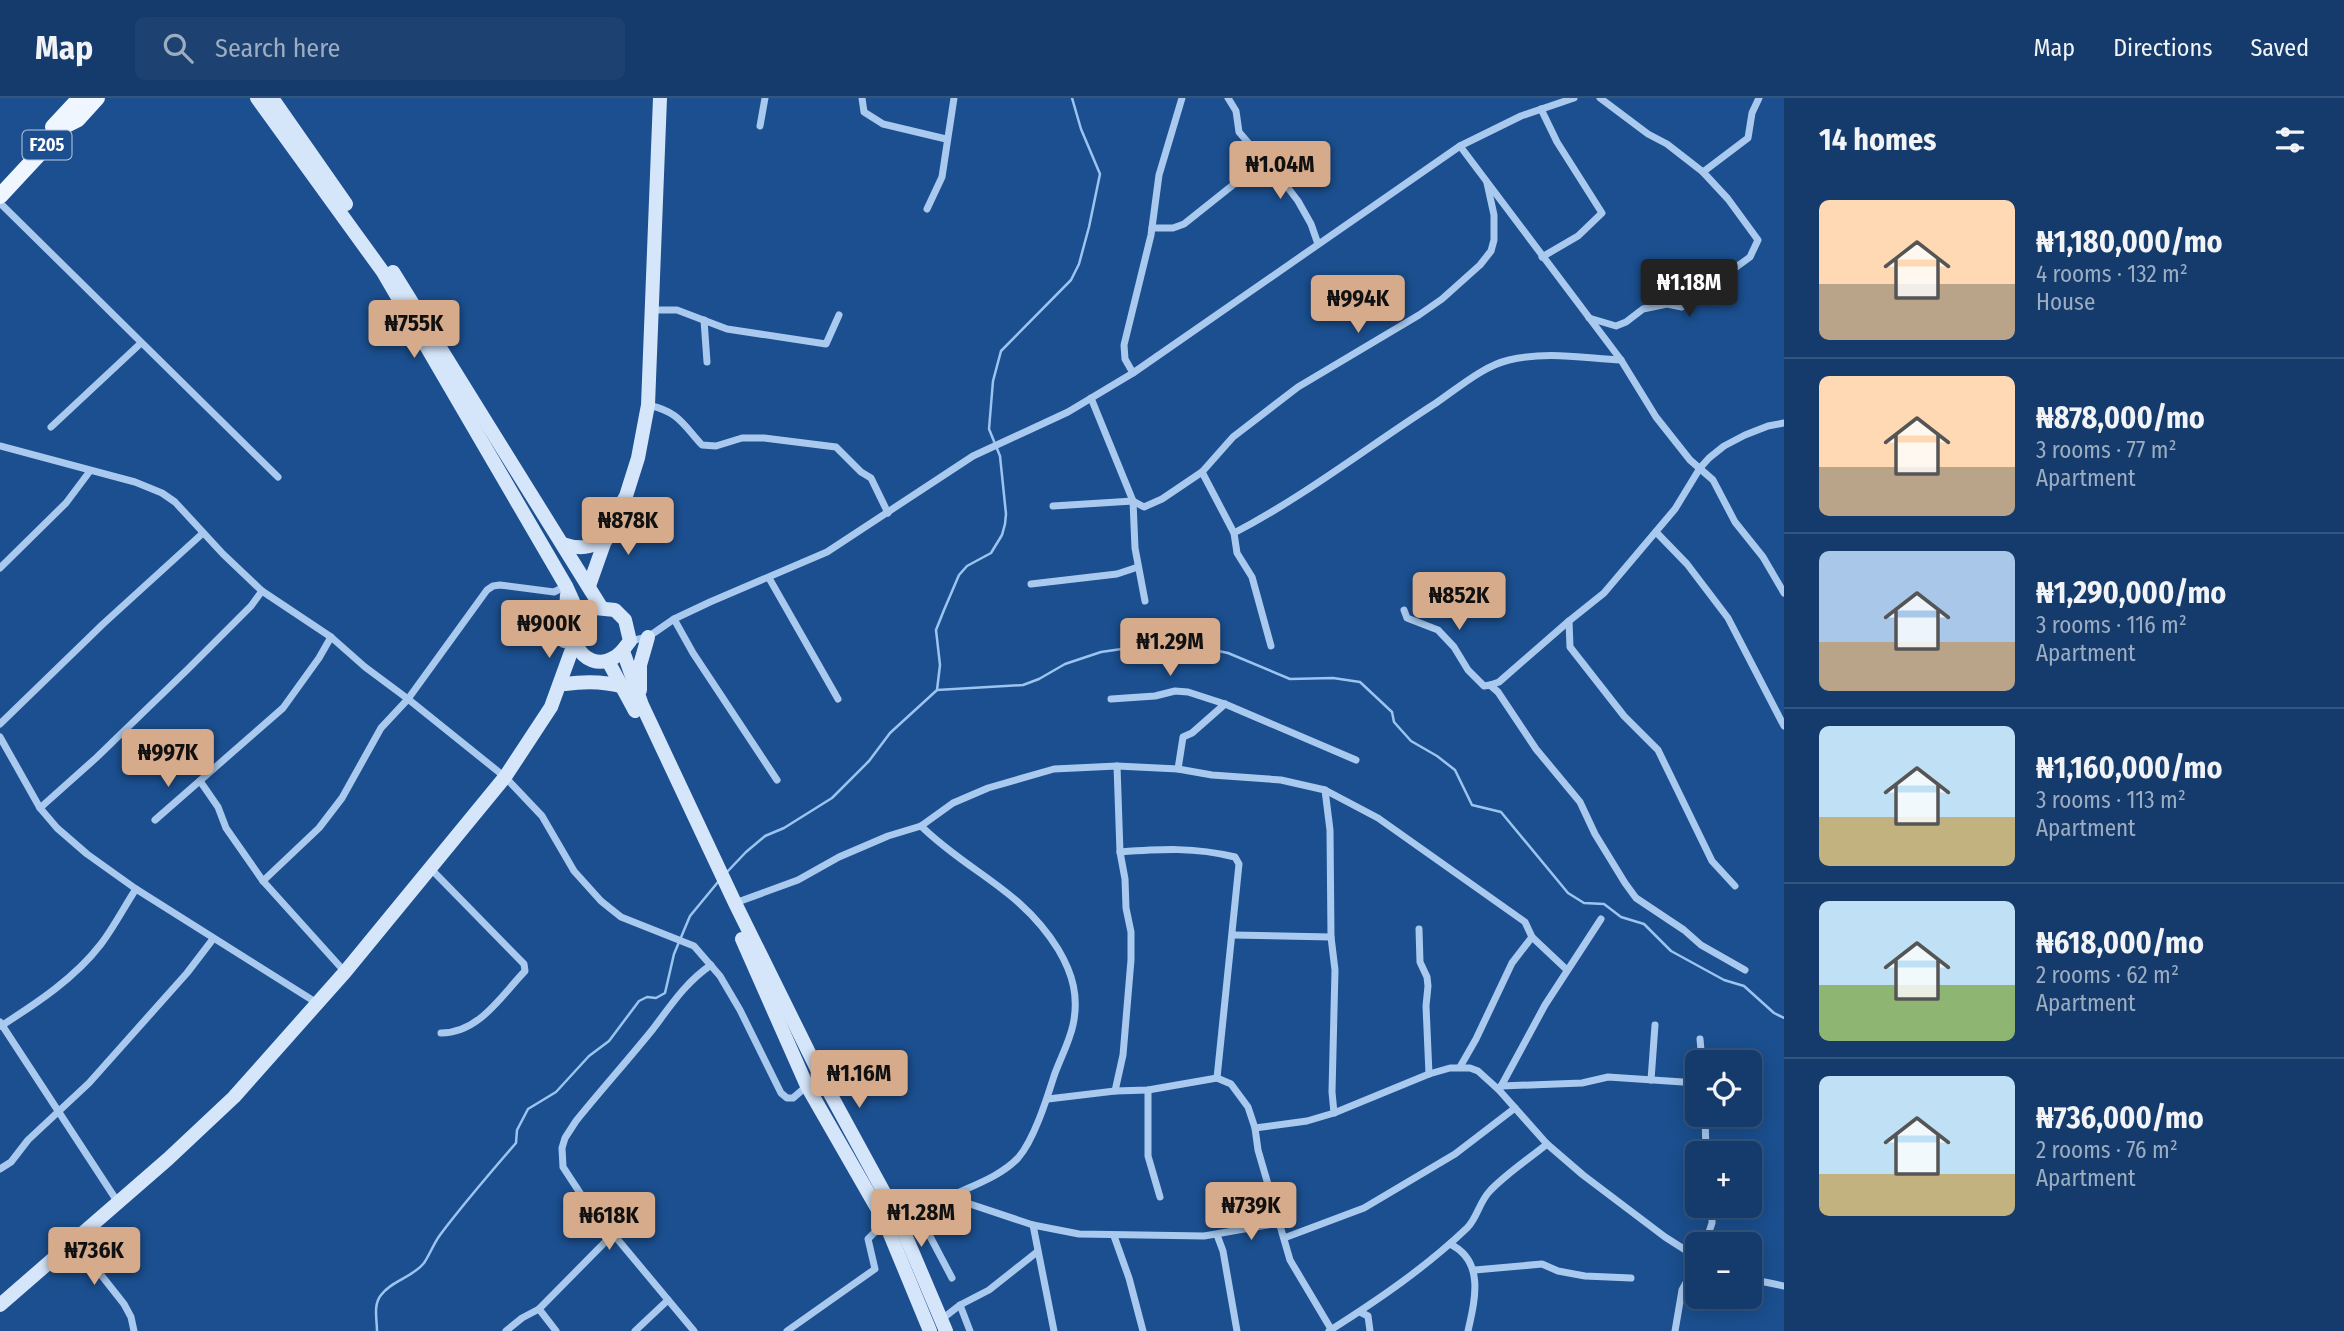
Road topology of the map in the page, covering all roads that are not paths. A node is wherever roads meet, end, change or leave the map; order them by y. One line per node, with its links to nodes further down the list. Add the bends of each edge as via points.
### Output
1 (79, 98): 21 (main road, F205)
2 (97, 98): 22 (main road, F205)
3 (257, 98): 60 (main road, via 383,272)
4 (272, 98): 55 (main road, via 409,295)
5 (660, 98): 30 (main road)
6 (765, 98): 15 (street)
7 (862, 98): 16 (street, via 864,112 883,124)
8 (954, 98): 16 (street)
9 (1182, 98): 26 (street, via 1159,175)
10 (1228, 98): 18 (street, via 1236,111 1239,132)
11 (1574, 98): 14 (street)
12 (1600, 98): 19 (street)
13 (1759, 98): 19 (street, via 1748,138)
14 (1541, 109): 17 (street); 29 (street, via 1602,213 1578,236)
15 (760, 126)
16 (946, 139): 24 (street, via 942,177)
17 (1460, 146): 20 (street); 27 (street)
18 (1263, 166): 25 (street, via 1282,180); 26 (street, via 1184,224)
19 (1703, 172): 32 (street, via 1758,240 1750,257 1682,307 1667,303 1643,309 1616,326)
20 (1488, 183): 29 (street); 45 (street, via 1494,240 1480,265 1419,315 1298,387 1233,437)
21 (0, 185)
22 (0, 196)
23 (0, 203): 34 (street)
24 (927, 209)
25 (1311, 224): 27 (street); 28 (street)
26 (1152, 228): 37 (street, via 1124,345)
27 (1327, 237): 28 (street)
28 (1318, 244): 37 (street)
29 (1542, 257): 32 (street)
30 (653, 310): 33 (street, via 677,310); 39 (main road)
31 (839, 315): 33 (street, via 826,344)
32 (1588, 318): 35 (street)
33 (704, 320): 36 (street)
34 (141, 344): 41 (street); 46 (street)
35 (1621, 360): 43 (street, via 1656,417); 53 (street, via 1558,354 1493,366 1274,512)
36 (707, 362)
37 (1133, 373): 38 (street)
38 (1091, 398): 47 (street); 50 (street, via 973,456)
39 (648, 405): 49 (main road, via 638,458); 50 (street, via 666,410 688,426 702,445 764,438 836,447 871,478)
40 (1784, 423): 43 (street, via 1724,446)
41 (51, 427)
42 (0, 446): 44 (street)
43 (1700, 468): 51 (street); 62 (street, via 1713,480 1735,522)
44 (90, 471): 52 (street, via 162,493); 57 (street, via 66,503)
45 (1202, 472): 47 (street, via 1154,503 1144,507); 53 (street)
46 (278, 477)
47 (1133, 501): 48 (street); 56 (street)
48 (1054, 506)
49 (620, 510): 54 (main road); 63 (main road, via 621,524)
50 (888, 513): 58 (street, via 827,552)
51 (1656, 532): 68 (street, via 1604,593); 87 (street, via 1728,618)
52 (203, 533): 61 (street); 86 (street)
53 (1234, 533): 73 (street, via 1237,553 1257,589)
54 (606, 540): 55 (main road, via 589,547); 63 (main road)
55 (563, 544): 63 (main road)
56 (1138, 567): 59 (street, via 1117,574); 64 (street)
57 (0, 568)
58 (769, 578): 67 (street); 82 (street)
59 (1031, 584)
60 (566, 588): 66 (main road); 77 (main road); 81 (street, via 554,592 500,585 487,590)
61 (262, 591): 69 (street); 96 (street, via 188,669)
62 (1784, 593)
63 (595, 596): 66 (main road); 72 (main road, via 628,626)
64 (1145, 601)
65 (1404, 610): 78 (street, via 1407,618 1438,630 1468,670 1484,686)
66 (580, 617): 71 (main road)
67 (674, 620): 70 (street); 94 (street)
68 (1569, 621): 76 (street); 103 (street, via 1570,647 1624,716 1658,750 1712,861)
69 (331, 637): 81 (street); 93 (street, via 283,708)
70 (648, 638): 72 (street); 85 (main road, via 640,666)
71 (575, 641): 74 (main road); 77 (main road)
72 (626, 646): 75 (main road); 85 (main road)
73 (1271, 646)
74 (590, 659): 75 (main road); 77 (main road)
75 (608, 661): 79 (main road)
76 (1499, 682): 78 (street); 80 (street)
77 (561, 684): 79 (main road); 92 (main road)
78 (1490, 685): 80 (street)
79 (624, 687): 100 (main road)
80 (1498, 692): 114 (street, via 1580,802 1636,898)
81 (408, 699): 92 (street); 102 (street, via 380,728 342,798 319,828)
82 (838, 699)
83 (1111, 699): 84 (street, via 1175,691)
84 (1225, 704): 89 (street); 91 (street, via 1183,737)
85 (642, 705): 100 (main road)
86 (0, 724)
87 (1784, 726)
88 (0, 737): 96 (street)
89 (1356, 760)
90 (1117, 766): 91 (street); 98 (street, via 1054,769 988,788 953,803); 99 (street)
91 (1178, 768): 95 (street)
92 (505, 777): 101 (main road); 112 (street, via 542,817 574,871 601,901 621,917 694,946)
93 (200, 780): 97 (street); 102 (street)
94 (777, 780)
95 (1325, 790): 109 (street); 110 (street, via 1378,818 1480,888 1525,922)
96 (40, 808): 104 (street, via 87,854)
97 (155, 820)
98 (921, 825): 105 (street, via 839,857 797,880); 131 (street, via 1031,912 1070,971 1076,996 1073,1026)
99 (1120, 852): 108 (street, via 1177,848 1235,857 1239,864); 130 (street, via 1131,960 1123,1055)
100 (715, 866): 105 (main road)
101 (431, 869): 115 (main road); 119 (street, via 525,968 493,1009 464,1029)
102 (263, 881): 115 (street)
103 (1735, 886)
104 (136, 889): 111 (street); 117 (street, via 85,962 46,996)
105 (732, 903): 127 (main road); 142 (main road)
106 (1601, 919): 113 (street)
107 (1419, 929): 123 (street, via 1419,962 1428,986)
108 (1233, 935): 109 (street); 124 (street)
109 (1331, 937): 134 (street)
110 (1532, 937): 113 (street); 122 (street, via 1512,963)
111 (214, 939): 116 (street); 133 (street, via 89,1083)
112 (711, 964): 127 (street, via 740,1010 781,1093 793,1098); 146 (street, via 674,999 565,1138 563,1167)
113 (1567, 970): 128 (street)
114 (1745, 970)
115 (345, 972): 116 (main road)
116 (317, 1003): 140 (main road, via 234,1097)
117 (1, 1024): 133 (street)
118 (1655, 1025): 125 (street)
119 (441, 1033)
120 (1700, 1039): 121 (street)
121 (1701, 1050)
122 (1460, 1066): 123 (street); 128 (street, via 1478,1071)
123 (1429, 1074): 134 (street)
124 (1217, 1078): 129 (street); 135 (street, via 1231,1084 1241,1096)
125 (1651, 1080): 126 (street); 128 (street, via 1608,1077)
126 (1685, 1082)
127 (807, 1087): 142 (main road)
128 (1500, 1088): 132 (street)
129 (1147, 1090): 130 (street); 139 (street, via 1148,1156)
130 (1115, 1091): 131 (street)
131 (1048, 1099): 138 (street, via 1019,1156 1002,1171)
132 (1515, 1108): 136 (street); 149 (street, via 1455,1154 1364,1208)
133 (58, 1111): 137 (street); 140 (street)
134 (1334, 1113): 135 (street)
135 (1255, 1128): 143 (street)
136 (1547, 1144): 150 (street, via 1490,1190 1471,1225); 151 (street)
137 (0, 1169)
138 (949, 1197): 141 (street, via 945,1194); 144 (street)
139 (1160, 1197)
140 (117, 1201): 145 (main road)
141 (915, 1208): 142 (street); 154 (street)
142 (892, 1220): 164 (main road); 165 (main road); 172 (street, via 869,1239 875,1269)
143 (1279, 1223): 147 (street); 149 (street)
144 (1033, 1225): 148 (street); 152 (street)
145 (81, 1233): 160 (main road); 167 (street, via 99,1271 124,1304)
146 (612, 1235): 159 (street); 162 (street)
147 (1217, 1235): 148 (street); 176 (street)
148 (1114, 1236): 175 (street)
149 (1284, 1238): 166 (street, via 1290,1260)
150 (1450, 1244): 153 (street, via 1462,1250); 163 (street)
151 (1685, 1251)
152 (1037, 1252): 161 (street, via 989,1290); 174 (street)
153 (1475, 1270): 155 (street, via 1542,1264 1585,1276); 178 (street)
154 (952, 1278)
155 (1631, 1278)
156 (1762, 1281): 158 (street)
157 (1685, 1284): 179 (street)
158 (1784, 1286)
159 (668, 1300): 170 (street); 171 (street)
160 (0, 1305)
161 (960, 1305): 164 (street); 173 (street)
162 (540, 1309): 168 (street); 169 (street)
163 (1360, 1312): 166 (street); 177 (street, via 1368,1316)
164 (944, 1325)
165 (929, 1330)
166 (1330, 1330)
167 (134, 1331)
168 (506, 1331)
169 (556, 1331)
170 (635, 1331)
171 (694, 1331)
172 (787, 1331)
173 (970, 1331)
174 (1054, 1331)
175 (1143, 1331)
176 (1237, 1331)
177 (1370, 1331)
178 (1468, 1331)
179 (1675, 1331)

